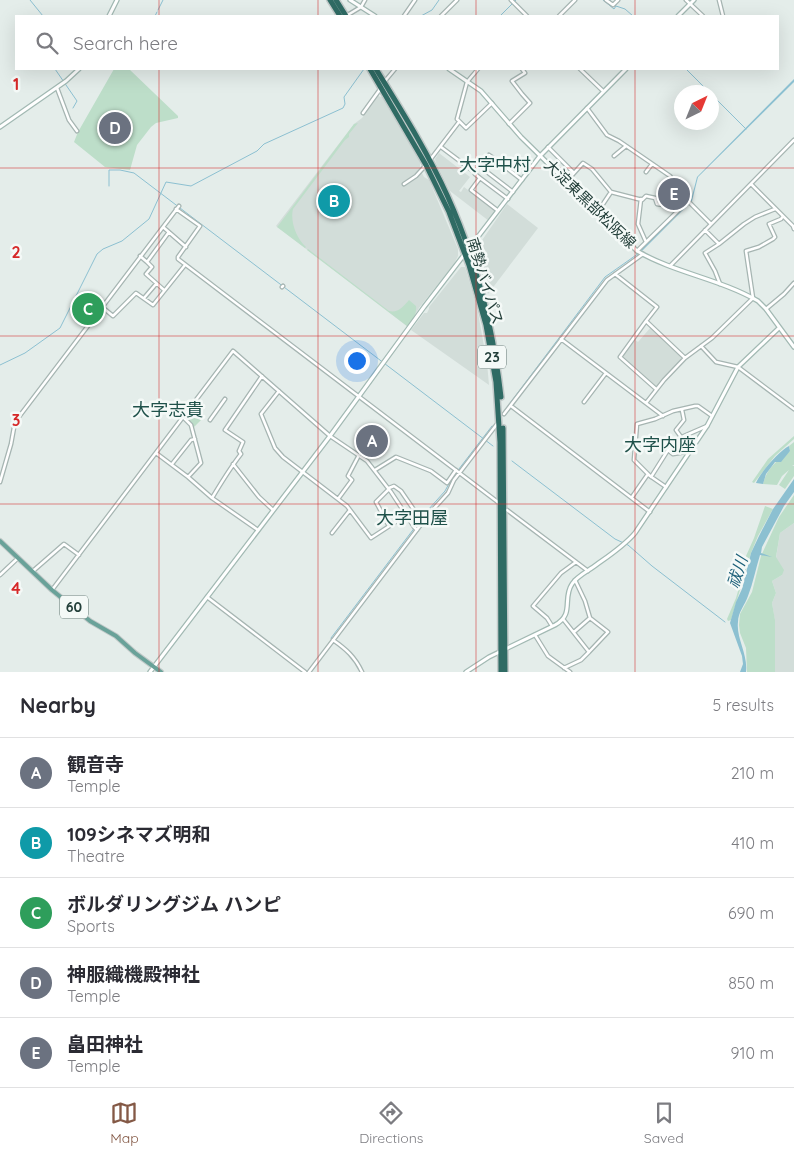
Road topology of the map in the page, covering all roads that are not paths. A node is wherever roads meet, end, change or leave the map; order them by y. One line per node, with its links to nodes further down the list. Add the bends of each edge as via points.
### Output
1 (117, 0): 17 (main road)
2 (330, 0): 18 (highway)
3 (336, 0): 19 (highway)
4 (350, 0): 16 (main road)
5 (366, 0): 16 (street)
6 (415, 0): 22 (street)
7 (457, 0): 23 (street)
8 (575, 0): 25 (street)
9 (606, 0): 10 (street, via 615,4)
10 (618, 0)
11 (686, 0): 15 (street)
12 (694, 0): 15 (main road)
13 (719, 0): 28 (street)
14 (513, 2): 24 (street)
15 (690, 4): 26 (main road); 27 (street)
16 (361, 7): 20 (street); 21 (main road)
17 (110, 15)
18 (339, 15)
19 (345, 15)
20 (348, 15)
21 (373, 15)
22 (405, 15)
23 (442, 15)
24 (526, 15)
25 (560, 15)
26 (679, 15)
27 (701, 15)
28 (723, 15)
29 (78, 70): 40 (main road)
30 (371, 70): 39 (highway, 南勢バイパス / 23)
31 (376, 70): 39 (highway, 南勢バイパス / 23)
32 (394, 70): 39 (street)
33 (450, 70): 38 (main road, 大淀東黒部松阪線)
34 (477, 70): 38 (street)
35 (523, 70): 46 (street, via 525,73 512,81 530,102)
36 (581, 70): 41 (street)
37 (625, 70): 41 (main road)
38 (467, 82): 42 (main road, 大淀東黒部松阪線); 45 (street, via 457,119)
39 (383, 85): 44 (street); 57 (highway, 南勢バイパス / 23)
40 (57, 88): 47 (main road); 48 (street, via 69,120)
41 (603, 92): 43 (main road)
42 (492, 103): 45 (street, via 466,128); 46 (main road, 大淀東黒部松阪線)
43 (587, 108): 50 (street, via 607,135); 52 (main road)
44 (363, 113)
45 (460, 122): 51 (street)
46 (509, 124): 54 (main road, 大淀東黒部松阪線)
47 (0, 127)
48 (77, 131)
49 (794, 140): 65 (street)
50 (626, 146): 55 (street); 58 (street)
51 (441, 147): 57 (street); 61 (street)
52 (548, 147): 54 (main road); 60 (street)
53 (489, 155): 56 (street)
54 (540, 156): 62 (main road); 63 (main road, 大淀東黒部松阪線)
55 (614, 156)
56 (495, 159): 62 (street); 66 (street, via 486,172)
57 (428, 163): 64 (street); 85 (highway, 南勢バイパス / 23)
58 (652, 164): 59 (street); 68 (street, via 671,178)
59 (646, 172)
60 (575, 173): 63 (street); 67 (street, via 583,163)
61 (480, 178): 69 (street); 73 (street, via 471,190)
62 (522, 180): 66 (main road)
63 (566, 182): 74 (main road, 大淀東黒部松阪線)
64 (404, 184)
65 (751, 184): 72 (street); 76 (street)
66 (513, 192): 69 (main road)
67 (611, 192): 70 (street); 74 (street)
68 (684, 197): 70 (street, via 661,205 655,198 646,196); 71 (street)
69 (508, 199): 73 (main road)
70 (641, 199): 81 (street, via 638,224)
71 (689, 202): 76 (street); 81 (street)
72 (775, 209): 75 (street); 82 (street, via 750,220)
73 (499, 211): 85 (main road)
74 (597, 213): 84 (main road, 大淀東黒部松阪線)
75 (783, 216): 78 (street); 96 (street, via 769,224 773,239 746,252)
76 (711, 224): 79 (street)
77 (163, 227): 80 (street); 83 (street, via 177,208 200,226); 87 (street)
78 (794, 229)
79 (705, 230): 82 (street); 90 (street)
80 (170, 232): 83 (street); 88 (street)
81 (646, 242): 84 (street)
82 (719, 244): 94 (street, via 705,253)
83 (186, 247): 89 (street, via 178,257)
84 (637, 251): 86 (main road, 大淀東黒部松阪線)
85 (467, 252): 111 (main road); 171 (highway, 南勢バイパス / 23, via 486,325 498,401)
86 (643, 254): 90 (main road, 大淀東黒部松阪線); 91 (street)
87 (140, 256): 88 (street); 98 (street)
88 (147, 262): 93 (street, via 152,267 146,274)
89 (185, 265): 95 (street); 111 (street)
90 (670, 266): 94 (main road, 大淀東黒部松阪線)
91 (615, 274): 100 (street, via 657,306); 102 (street)
92 (794, 283): 99 (street)
93 (156, 284): 95 (street); 97 (street)
94 (720, 284): 96 (main road, 大淀東黒部松阪線)
95 (165, 290): 97 (street, via 153,305)
96 (753, 298): 99 (main road, 大淀東黒部松阪線); 103 (street)
97 (143, 299): 98 (street, via 136,293 113,316)
98 (102, 307): 139 (street, via 15,422)
99 (766, 309): 101 (main road, 大淀東黒部松阪線)
100 (646, 321): 105 (street); 109 (street, via 620,357)
101 (779, 328): 104 (main road, 大淀東黒部松阪線); 106 (main road)
102 (561, 339): 107 (street); 115 (street)
103 (701, 346): 105 (street); 106 (street, via 716,362)
104 (794, 347)
105 (685, 358): 109 (street)
106 (738, 367): 117 (street); 120 (main road)
107 (606, 373): 113 (street); 114 (street)
108 (262, 376): 110 (street); 121 (street, via 233,351); 133 (street, via 225,430 243,442 241,454)
109 (657, 389): 114 (street)
110 (279, 391): 125 (street); 135 (street, via 261,414 274,448)
111 (358, 397): 125 (main road); 136 (street)
112 (225, 399): 122 (street)
113 (584, 402)
114 (646, 403): 119 (street)
115 (511, 406): 118 (street); 143 (street)
116 (682, 410): 119 (street); 120 (street, via 698,406); 126 (street, via 684,420 676,430)
117 (794, 410)
118 (504, 414)
119 (663, 416): 137 (street, via 636,426 634,460)
120 (712, 416): 124 (main road)
121 (183, 417): 127 (street, via 191,425); 129 (street)
122 (210, 420)
123 (497, 424): 136 (street)
124 (706, 426): 126 (street); 130 (main road)
125 (330, 436): 131 (street); 135 (main road)
126 (681, 437): 128 (street)
127 (195, 439): 132 (street); 138 (street, via 201,464)
128 (668, 450): 130 (street, via 673,454); 137 (street)
129 (156, 453): 132 (street); 156 (street)
130 (688, 453): 140 (main road)
131 (359, 455): 134 (street); 144 (street, via 348,476 352,480)
132 (172, 464): 138 (street)
133 (233, 464): 142 (street); 146 (street)
134 (375, 470): 136 (street, via 396,457 431,471 447,482); 141 (street)
135 (302, 471): 144 (street); 146 (main road)
136 (458, 472): 145 (street); 152 (street, via 448,493)
137 (650, 476): 140 (street); 143 (street)
138 (188, 477): 142 (street)
139 (0, 482)
140 (666, 487): 149 (main road)
141 (389, 489): 150 (street); 150 (street, via 394,486 401,491 414,507); 151 (street, via 376,502)
142 (212, 498): 153 (street)
143 (632, 498): 149 (street)
144 (338, 499): 147 (street)
145 (499, 503)
146 (273, 510): 153 (main road)
147 (350, 510): 151 (street, via 371,538); 154 (street)
148 (507, 510): 158 (street)
149 (650, 512): 160 (main road, via 626,543)
150 (406, 515): 151 (street); 152 (street)
151 (389, 526)
152 (416, 529): 170 (street)
153 (258, 530): 164 (main road)
154 (332, 533)
155 (0, 541): 157 (main road, 60)
156 (79, 555): 159 (street, via 64,544); 163 (street)
157 (18, 558): 159 (main road, 60); 161 (street)
158 (576, 562): 160 (street); 167 (street, via 561,573 533,606)
159 (33, 571): 163 (main road, 60)
160 (588, 571): 162 (main road)
161 (0, 575)
162 (575, 580): 165 (street); 166 (main road, via 569,590)
163 (52, 590): 173 (main road, 60)
164 (206, 597): 173 (main road); 177 (street)
165 (590, 618): 168 (street); 172 (street, via 608,632)
166 (563, 619): 167 (main road); 168 (street)
167 (552, 626): 169 (main road)
168 (574, 632): 172 (street)
169 (535, 634): 171 (main road); 174 (street, via 548,656)
170 (333, 640): 177 (street); 178 (street, via 355,658)
171 (503, 650): 179 (main road); 180 (highway, 南勢バイパス / 23); 181 (highway, 南勢バイパス / 23)
172 (589, 652): 174 (street)
173 (154, 666): 175 (main road); 176 (main road, 60)
174 (564, 668): 182 (street)
175 (150, 672)
176 (161, 672)
177 (307, 672)
178 (362, 672)
179 (466, 672)
180 (500, 672)
181 (505, 672)
182 (570, 672)

